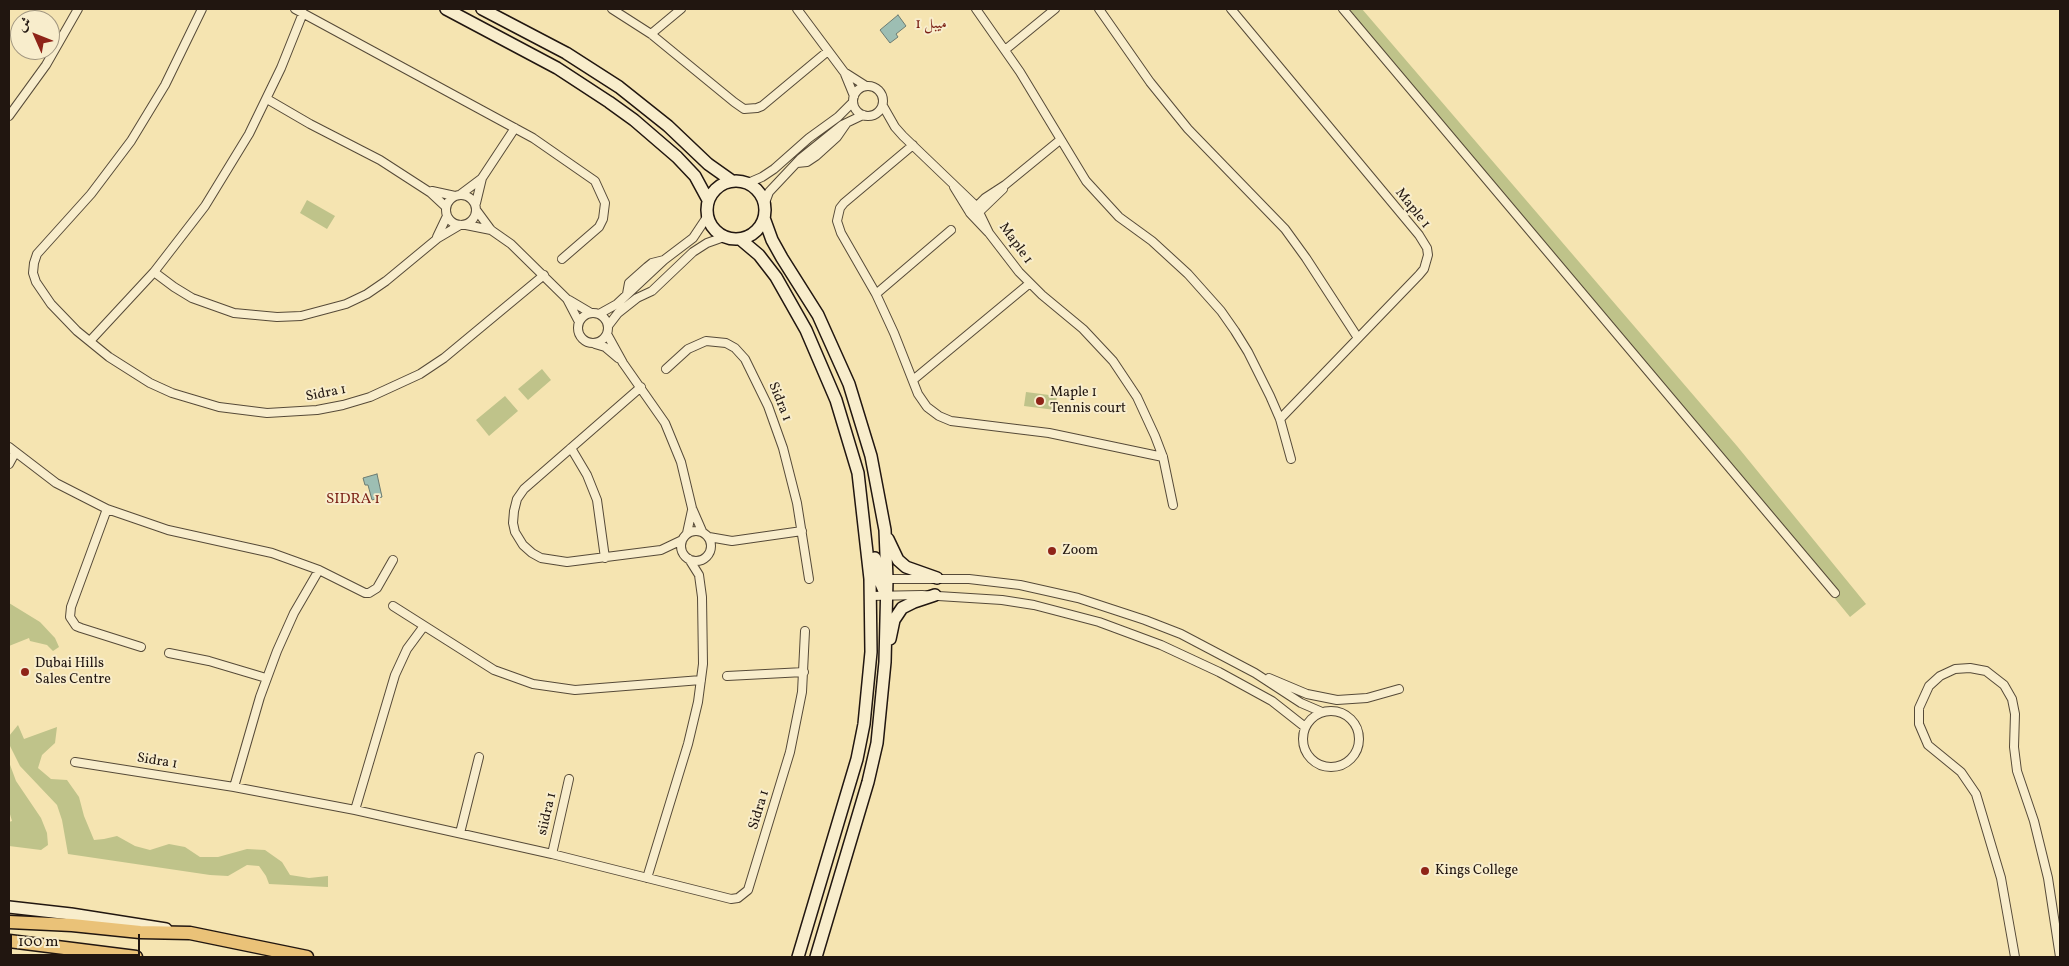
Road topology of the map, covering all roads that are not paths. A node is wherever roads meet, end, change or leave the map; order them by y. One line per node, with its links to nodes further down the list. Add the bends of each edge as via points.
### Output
1 (78, 9): 24 (street, via 46,65)
2 (202, 9): 62 (street, Sidra 1, via 165,85 131,141 91,194 37,254 33,272 40,290 50,304)
3 (295, 9): 14 (street)
4 (446, 9): 36 (street, via 557,68 634,120 695,176)
5 (482, 9): 31 (street, via 566,53 619,87)
6 (612, 9): 15 (street)
7 (681, 9): 15 (street)
8 (797, 9): 17 (street)
9 (976, 9): 16 (street)
10 (1055, 9): 16 (street)
11 (1099, 9): 61 (street, via 1182,122 1284,229)
12 (1231, 9): 61 (street, Maple 1, via 1427,248 1424,269)
13 (1343, 9): 95 (street)
14 (303, 13): 20 (street); 26 (street)
15 (651, 34): 17 (street, via 738,106 750,109 768,102)
16 (1005, 50): 28 (street)
17 (828, 52): 18 (street)
18 (844, 72): 19 (street); 21 (street)
19 (866, 86): 21 (street, via 856,91); 22 (street, via 878,89 884,100)
20 (266, 99): 34 (street, via 380,160); 53 (street, via 214,192)
21 (854, 99): 23 (street, via 855,108); 32 (street, via 838,117 774,169)
22 (883, 106): 25 (street); 27 (street, Maple 1)
23 (863, 115): 25 (street); 37 (street, via 846,122 837,137 812,159 797,163 769,192)
24 (9, 116)
25 (872, 116): 27 (street)
26 (515, 128): 30 (street); 52 (street, via 595,181 602,196 605,211 599,227)
27 (895, 128): 29 (street, Maple 1)
28 (1060, 140): 40 (street, via 990,194); 68 (street, via 1096,194 1119,217 1170,257 1221,311 1248,352)
29 (913, 145): 33 (street, Maple 1); 56 (street, via 849,198 838,214 841,233)
30 (482, 178): 35 (street); 39 (street)
31 (732, 181): 32 (street); 36 (street, via 718,187)
32 (748, 183): 37 (street, via 762,195)
33 (953, 184): 40 (street, Maple 1); 41 (street)
34 (425, 189): 35 (street); 38 (street)
35 (458, 195): 38 (street); 39 (street, via 470,196)
36 (708, 200): 43 (street)
37 (765, 204): 44 (street)
38 (446, 207): 42 (street)
39 (476, 207): 45 (street, via 473,219); 46 (street)
40 (978, 209): 41 (street); 48 (street, Maple 1)
41 (971, 215): 48 (street)
42 (447, 216): 45 (street, via 452,222); 51 (street)
43 (707, 217): 49 (street); 58 (street, via 692,238 664,260 652,263 630,283 627,294 612,307)
44 (764, 218): 50 (street, via 758,230); 78 (street, via 782,258 818,315 849,384 872,456)
45 (463, 225): 46 (street); 51 (street)
46 (491, 230): 54 (street)
47 (952, 230): 56 (street)
48 (989, 233): 55 (street, Maple 1)
49 (724, 237): 50 (street); 60 (street, via 693,252 652,291 633,300 618,313)
50 (740, 239): 93 (street, via 759,255 776,277 822,364 858,473)
51 (432, 243): 53 (street, via 367,294 300,316 234,313 192,298)
52 (562, 259)
53 (154, 272): 62 (street)
54 (544, 275): 57 (street); 62 (street, Sidra 1, via 420,374 370,397 317,410 251,412 195,401 150,383)
55 (1030, 283): 66 (street); 72 (street, Maple 1, via 1083,329 1112,361 1144,410)
56 (876, 294): 66 (street)
57 (567, 299): 58 (street); 59 (street)
58 (595, 314): 59 (street, via 586,315); 60 (street, via 603,317)
59 (579, 322): 63 (street, via 579,335)
60 (608, 330): 63 (street, via 604,338); 64 (street)
61 (1358, 338): 68 (street, Maple 1)
62 (90, 341)
63 (595, 344): 64 (street, via 605,347)
64 (623, 363): 67 (street)
65 (666, 369): 80 (street, Sidra 1, via 688,349 706,340 726,343 745,359 765,399 783,448)
66 (913, 380): 72 (street, via 927,407 945,419 1049,433)
67 (641, 387): 70 (street); 76 (street, via 674,443 682,462)
68 (1280, 419): 73 (street)
69 (9, 447): 71 (street)
70 (571, 448): 88 (street, via 597,500); 88 (street, via 517,499 513,523 515,532 523,545 541,558 568,562)
71 (16, 453): 74 (street); 77 (street, via 56,483)
72 (1163, 456): 75 (street, Maple 1)
73 (1291, 459)
74 (9, 464)
75 (1173, 505)
76 (692, 508): 79 (street); 81 (street)
77 (107, 509): 90 (street, via 168,530 272,553); 102 (street, via 70,617 76,626)
78 (885, 530): 91 (street, via 898,560 906,567); 93 (street)
79 (702, 531): 81 (street); 82 (street)
80 (802, 531): 84 (street); 92 (street, Sidra 1)
81 (687, 533): 83 (street)
82 (709, 537): 84 (street); 86 (street)
83 (682, 540): 85 (street); 87 (street, via 681,546)
84 (732, 540): 86 (street)
85 (661, 550): 87 (street); 88 (street)
86 (709, 553): 87 (street, via 698,561); 94 (street)
87 (687, 557): 94 (street)
88 (605, 558)
89 (393, 560): 90 (street, via 377,588 369,593)
90 (319, 570): 108 (street, via 293,616)
91 (937, 578): 93 (street); 106 (street, via 1020,585 1086,600 1181,634)
92 (809, 579)
93 (878, 579): 96 (street); 98 (street)
94 (700, 581): 109 (street)
95 (1835, 593)
96 (886, 595): 97 (street); 98 (street); 104 (street)
97 (935, 595): 104 (street, via 907,604 898,614); 112 (street, via 1034,605 1130,633 1219,672 1272,701)
98 (870, 596): 127 (street, via 871,652 864,724 857,759)
99 (393, 606): 100 (street)
100 (424, 626): 109 (street, via 494,670 554,689); 117 (street, via 407,649 395,675)
101 (805, 631): 105 (street, Sidra 1)
102 (141, 647)
103 (169, 653): 108 (street)
104 (885, 662): 128 (street, via 877,743 868,782)
105 (804, 672): 107 (street); 120 (street, Sidra 1, via 790,752 748,890 738,898 724,899)
106 (1255, 674): 110 (street, via 1307,694 1337,700 1367,698); 111 (street, via 1301,703)
107 (726, 676)
108 (266, 678): 116 (street)
109 (701, 680): 120 (street, via 688,744)
110 (1399, 689)
111 (1322, 712): 112 (street); 112 (street, via 1340,712 1353,722 1358,741 1350,759 1332,766 1317,763 1303,743)
112 (1305, 728)
113 (479, 757): 118 (street)
114 (75, 762): 116 (street, Sidra 1)
115 (570, 779): 119 (street, siidra 1)
116 (234, 787): 117 (street, Sidra 1)
117 (355, 810): 118 (street, Sidra 1)
118 (460, 833): 119 (street, Sidra 1)
119 (552, 854): 120 (street, Sidra 1)
120 (647, 878)
121 (9, 907): 123 (street, via 111,919)
122 (9, 922): 123 (main road)
123 (190, 933): 126 (main road)
124 (9, 941): 125 (main road)
125 (136, 957)
126 (307, 957)
127 (798, 957)
128 (816, 957)
129 (2015, 957): 130 (street, via 2000,878 1976,794 1961,772 1928,745 1919,724 1919,708 1928,686 1955,669 1986,671 2004,685 2012,699 2017,771 2048,878)
130 (2060, 957)

